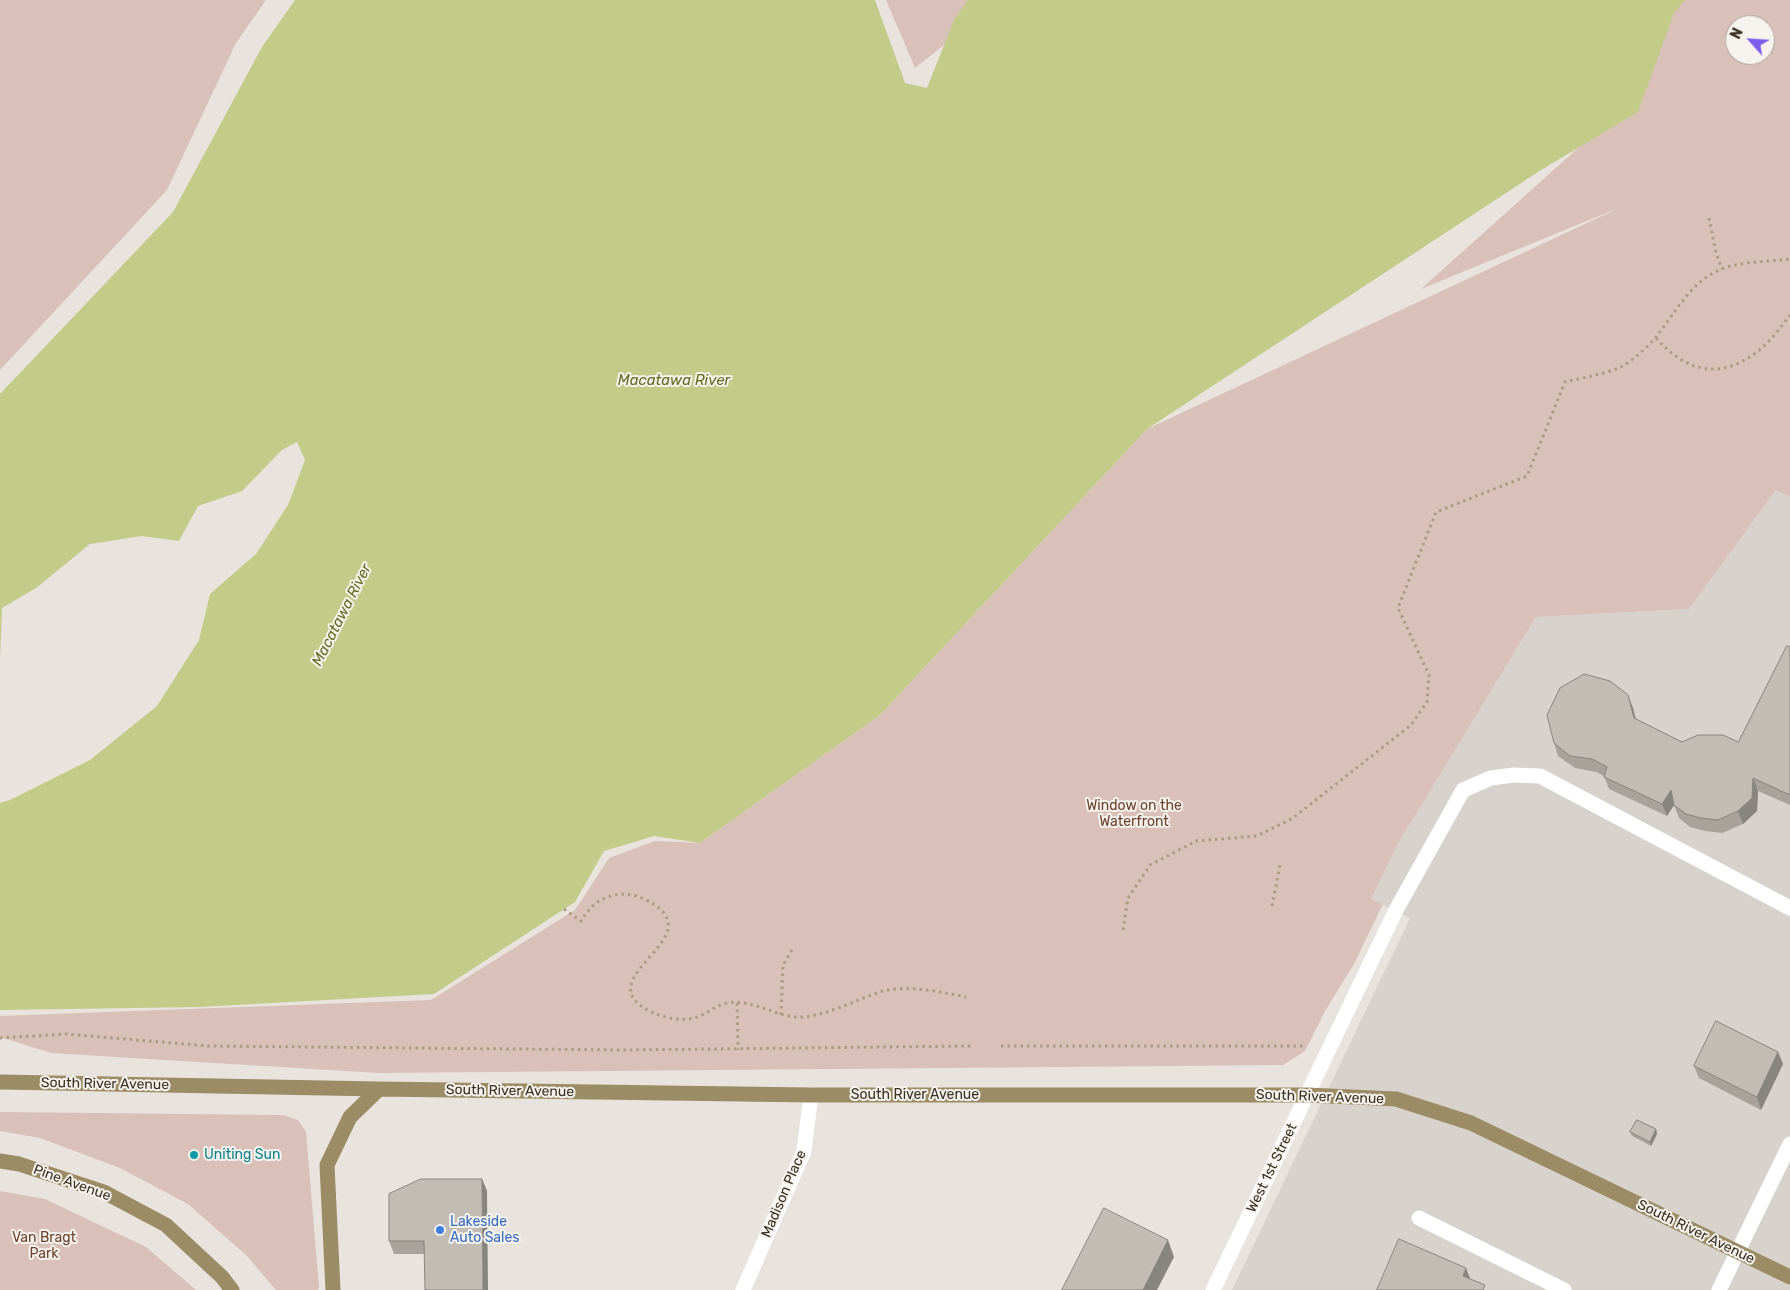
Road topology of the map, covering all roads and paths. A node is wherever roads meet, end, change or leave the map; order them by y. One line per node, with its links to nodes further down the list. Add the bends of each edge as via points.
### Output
1 (1709, 218): 3 (path)
2 (1790, 259): 3 (path)
3 (1722, 269): 5 (path, via 1703,280 1688,295)
4 (1790, 315): 5 (path, via 1756,352 1735,364 1717,369 1702,369 1682,360)
5 (1656, 338): 10 (path, via 1621,366 1565,382 1527,476 1436,512 1398,608 1429,675 1427,702 1411,725 1293,818 1257,836 1196,841 1150,865 1128,898)
6 (1280, 865): 7 (path)
7 (1272, 906)
8 (1790, 908): 23 (street, West 1st Street, via 1540,776 1491,778 1463,790 1396,910)
9 (564, 909): 13 (path, via 580,921 601,899 615,894 630,894 662,910 668,931 663,943 634,976 631,987 631,996 644,1009 679,1020 697,1017 717,1006)
10 (1123, 930)
11 (794, 947): 14 (path, via 783,965)
12 (966, 997): 14 (path, via 909,989 882,991 843,1008 804,1017)
13 (737, 1003): 14 (path, via 753,1004); 19 (path)
14 (781, 1015)
15 (0, 1038): 19 (path, via 66,1034 208,1046)
16 (972, 1046): 19 (path)
17 (1001, 1046): 18 (path)
18 (1304, 1046)
19 (738, 1050)
20 (0, 1082): 21 (main road, South River Avenue)
21 (379, 1090): 22 (main road, South River Avenue); 30 (main road, via 350,1117 328,1165)
22 (811, 1095): 23 (main road, South River Avenue); 31 (street, Madison Place, via 804,1151)
23 (1307, 1095): 27 (main road, South River Avenue, via 1396,1099 1471,1123); 32 (street, West 1st Street)
24 (1790, 1144): 27 (street)
25 (0, 1161): 29 (main road, Pine Avenue, via 19,1164 104,1192 166,1225)
26 (1419, 1218): 33 (street)
27 (1738, 1252): 28 (main road, South River Avenue); 34 (street)
28 (1790, 1277)
29 (232, 1290)
30 (333, 1290)
31 (743, 1290)
32 (1213, 1290)
33 (1564, 1290)
34 (1719, 1290)

